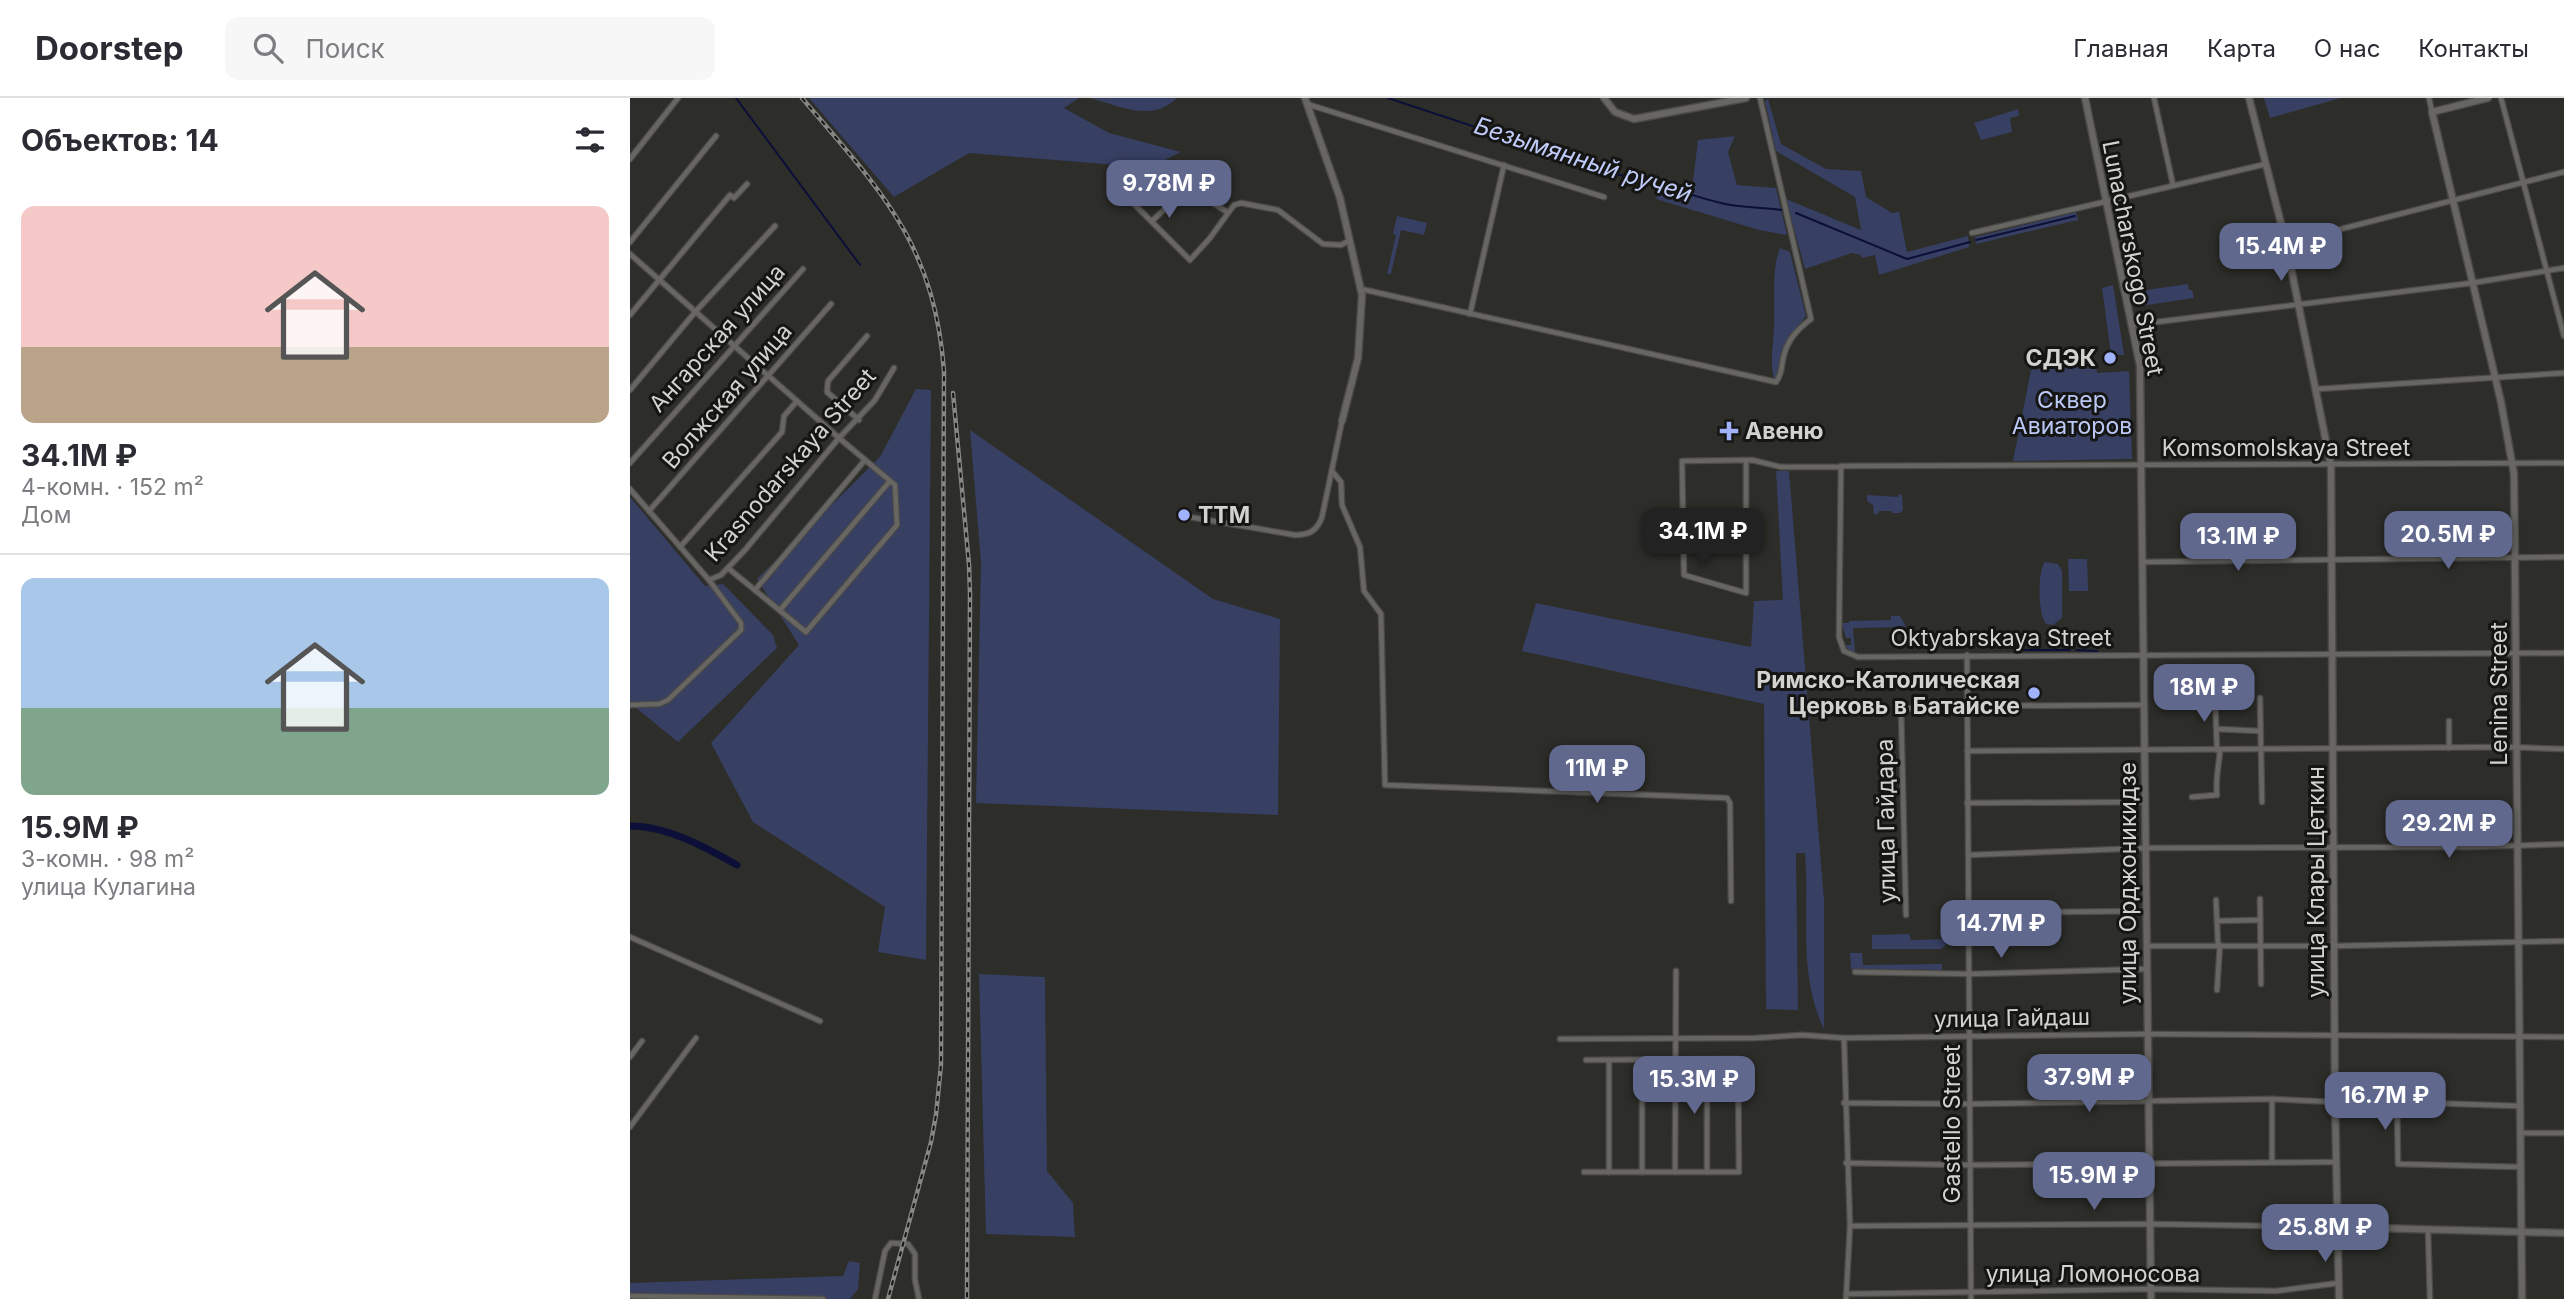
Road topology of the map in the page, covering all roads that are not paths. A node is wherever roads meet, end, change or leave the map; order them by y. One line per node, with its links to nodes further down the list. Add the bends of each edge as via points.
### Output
1 (678, 98): 14 (street)
2 (1604, 98): 3 (street, via 1627,119)
3 (1746, 98)
4 (1760, 98): 42 (street, via 1811,319 1790,338 1776,382)
5 (2085, 98): 23 (street, Lunacharskogo Street)
6 (2154, 98): 20 (street)
7 (2249, 98): 15 (street, улица Клары Цеткин)
8 (2429, 98): 12 (street, Lenina Street)
9 (2488, 98): 12 (street)
10 (2501, 98): 18 (street)
11 (1306, 101): 16 (street); 29 (street)
12 (2432, 112): 24 (street, Lenina Street)
13 (716, 136): 30 (street)
14 (630, 159)
15 (2266, 164): 20 (street); 31 (street, улица Клары Цеткин)
16 (1504, 165): 21 (street); 42 (street)
17 (2564, 172): 18 (street)
18 (2524, 182): 24 (street); 35 (street)
19 (747, 184): 36 (street, via 734,198 730,195)
20 (2174, 185): 23 (street)
21 (1604, 197)
22 (1129, 199): 26 (street)
23 (2105, 201): 28 (street); 44 (street, Lunacharskogo Street)
24 (2453, 201): 31 (street); 37 (street, Lenina Street)
25 (1227, 212): 26 (street, via 1186,189); 26 (street, via 1190,260); 29 (street, via 1241,203 1266,207 1278,210 1323,244)
26 (1152, 221)
27 (775, 226): 41 (street)
28 (1972, 233)
29 (1350, 240): 38 (street)
30 (630, 242)
31 (2286, 243): 40 (street, улица Клары Цеткин)
32 (630, 254): 36 (street)
33 (2564, 268): 35 (street)
34 (803, 269): 47 (street, Ангарская улица)
35 (2548, 271): 37 (street); 46 (street)
36 (659, 279): 41 (street); 43 (street)
37 (2472, 283): 40 (street); 51 (street, Lenina Street)
38 (1361, 289): 42 (street); 56 (street, via 1358,358)
39 (831, 304): 50 (street, Волжская улица)
40 (2299, 304): 44 (street); 52 (street, улица Клары Цеткин)
41 (696, 312): 47 (street); 53 (street)
42 (1470, 314)
43 (630, 315)
44 (2132, 325): 65 (street, Lunacharskogo Street, via 2140,366)
45 (867, 336): 55 (street, via 828,382 827,392)
46 (2564, 336)
47 (734, 345): 50 (street); 60 (street, Ангарская улица)
48 (894, 368): 55 (street, Krasnodarskaya Street)
49 (2564, 373): 51 (street)
50 (768, 374): 54 (street); 69 (street, Волжская улица)
51 (2495, 377): 52 (street); 62 (street, Lenina Street)
52 (2317, 389): 64 (street, улица Клары Цеткин)
53 (630, 390)
54 (797, 401): 57 (street); 71 (street, via 784,416 782,432)
55 (859, 419): 57 (street, Krasnodarskaya Street)
56 (1342, 421): 66 (street)
57 (839, 438): 58 (street); 76 (street, Krasnodarskaya Street)
58 (865, 460): 67 (street); 78 (street)
59 (1746, 461): 59 (street, Komsomolskaya Street, via 1748,592 1746,593 1685,575 1682,461); 63 (street, Komsomolskaya Street, via 1781,467)
60 (630, 463)
61 (2564, 463): 62 (street, Komsomolskaya Street)
62 (2513, 464): 64 (street, Komsomolskaya Street); 73 (street, Lenina Street)
63 (1841, 466): 65 (street, Komsomolskaya Street); 82 (street, Oktyabrskaya Street, via 1839,637 1844,650 1858,657)
64 (2331, 466): 65 (street, Komsomolskaya Street); 74 (street, улица Клары Цеткин)
65 (2141, 467): 75 (street, улица Орджоникидзе)
66 (1332, 471): 70 (street, via 1319,525 1303,535); 112 (street, via 1341,482 1342,505 1360,547 1364,591 1381,614 1385,785 1727,798)
67 (893, 483): 79 (street); 79 (street, via 897,525 806,632)
68 (630, 489): 69 (street)
69 (649, 511): 71 (street)
70 (1184, 516)
71 (680, 547): 77 (street)
72 (2564, 557): 73 (street)
73 (2516, 558): 74 (street); 81 (street, Lenina Street)
74 (2332, 559): 75 (street); 84 (street, улица Клары Цеткин)
75 (2143, 562): 83 (street, улица Орджоникидзе)
76 (728, 568): 77 (street, Krasnodarskaya Street); 78 (street)
77 (709, 580): 87 (street, via 737,615 741,631 668,700)
78 (755, 590): 79 (street)
79 (780, 610)
80 (2564, 653): 81 (street, Oktyabrskaya Street)
81 (2517, 654): 84 (street, Oktyabrskaya Street); 94 (street, Lenina Street)
82 (1967, 655): 83 (street, Oktyabrskaya Street); 89 (street, Gastello Street)
83 (2144, 656): 84 (street, Oktyabrskaya Street); 88 (street, улица Орджоникидзе)
84 (2333, 656): 95 (street, улица Клары Цеткин)
85 (2215, 697): 91 (street)
86 (2260, 698): 92 (street)
87 (630, 705)
88 (2145, 705): 89 (street); 97 (street, улица Орджоникидзе)
89 (1967, 708): 99 (street, Gastello Street); 115 (street, улица Гайдара, via 1901,708)
90 (2449, 720): 93 (street)
91 (2217, 730): 92 (street); 98 (street)
92 (2260, 731): 100 (street)
93 (2449, 748): 94 (street); 95 (street)
94 (2517, 748): 96 (street); 106 (street, Lenina Street)
95 (2333, 749): 100 (street); 107 (street, улица Клары Цеткин)
96 (2564, 749)
97 (2145, 750): 98 (street); 99 (street); 102 (street, улица Орджоникидзе)
98 (2219, 750): 100 (street); 101 (street, via 2217,795)
99 (1967, 751): 103 (street, Gastello Street)
100 (2259, 751): 104 (street)
101 (2192, 797)
102 (2145, 802): 103 (street); 108 (street, улица Орджоникидзе)
103 (1967, 803): 109 (street, Gastello Street)
104 (2262, 803)
105 (2564, 844): 106 (street)
106 (2518, 845): 107 (street); 120 (street, Lenina Street)
107 (2334, 847): 108 (street); 124 (street, улица Клары Цеткин)
108 (2146, 848): 109 (street); 113 (street, улица Орджоникидзе)
109 (1968, 855): 114 (street, Gastello Street)
110 (2260, 899): 117 (street)
111 (2216, 900): 116 (street)
112 (1731, 901)
113 (2146, 911): 114 (street); 123 (street, улица Орджоникидзе)
114 (1968, 913): 128 (street, Gastello Street)
115 (1906, 915)
116 (2217, 920): 117 (street); 121 (street)
117 (2260, 920): 122 (street)
118 (630, 937): 131 (street)
119 (2564, 941): 120 (street)
120 (2518, 942): 124 (street); 135 (street, Lenina Street)
121 (2219, 945): 122 (street); 123 (street); 130 (street)
122 (2261, 945): 124 (street); 129 (street)
123 (2146, 946): 125 (street, улица Орджоникидзе)
124 (2334, 946): 134 (street, улица Клары Цеткин)
125 (2146, 969): 128 (street); 132 (street, улица Орджоникидзе)
126 (1675, 971): 140 (street)
127 (1855, 972): 128 (street)
128 (1969, 974): 133 (street, Gastello Street)
129 (2261, 984)
130 (2217, 990)
131 (820, 1021)
132 (2147, 1034): 133 (street, улица Гайдаш); 134 (street, улица Гайдаш); 149 (street, улица Орджоникидзе)
133 (1970, 1035): 138 (street, улица Гайдаш); 152 (street, Gastello Street)
134 (2334, 1035): 135 (street, улица Гайдаш); 150 (street, улица Клары Цеткин)
135 (2519, 1037): 136 (street, улица Гайдаш); 153 (street, Lenina Street)
136 (2564, 1037)
137 (696, 1038): 154 (street)
138 (1844, 1038): 140 (street, улица Гайдаш); 151 (street)
139 (1560, 1039): 140 (street, улица Гайдаш)
140 (1675, 1039): 146 (street)
141 (642, 1041): 142 (street)
142 (630, 1057)
143 (1586, 1060): 144 (street)
144 (1609, 1060): 145 (street); 164 (street)
145 (1642, 1060): 146 (street); 165 (street)
146 (1675, 1060): 147 (street); 166 (street)
147 (1707, 1060): 167 (street); 167 (street, via 1738,1059 1739,1172)
148 (2272, 1099): 149 (street); 150 (street); 157 (street)
149 (2148, 1100): 152 (street); 158 (street, улица Орджоникидзе)
150 (2334, 1102): 159 (street, улица Клары Цеткин)
151 (1844, 1103): 152 (street); 160 (street)
152 (1968, 1104): 161 (street, Gastello Street)
153 (2520, 1106): 155 (street, Lenina Street); 162 (street, via 2397,1102 2398,1164)
154 (630, 1127)
155 (2520, 1133): 156 (street); 162 (street, Lenina Street)
156 (2564, 1133)
157 (2272, 1161): 158 (street); 159 (street)
158 (2149, 1162): 161 (street); 168 (street, улица Орджоникидзе)
159 (2336, 1162): 171 (street, улица Клары Цеткин)
160 (1846, 1163): 161 (street); 170 (street)
161 (1969, 1165): 169 (street, Gastello Street)
162 (2521, 1167): 173 (street, Lenina Street)
163 (1584, 1172): 164 (street)
164 (1609, 1172): 165 (street)
165 (1642, 1172): 166 (street)
166 (1675, 1172): 167 (street)
167 (1707, 1172)
168 (2150, 1224): 169 (street); 171 (street); 176 (street, улица Орджоникидзе)
169 (1970, 1225): 170 (street); 177 (street, Gastello Street)
170 (1850, 1226): 179 (street)
171 (2338, 1227): 172 (street); 175 (street, улица Клары Цеткин)
172 (2427, 1231): 173 (street); 186 (street)
173 (2521, 1231): 174 (street); 187 (street, Lenina Street)
174 (2564, 1233)
175 (2339, 1283): 176 (street, улица Ломоносова, via 2276,1291); 185 (street, улица Клары Цеткин)
176 (2151, 1289): 177 (street, улица Ломоносова); 184 (street, улица Орджоникидзе)
177 (1971, 1292): 179 (street, улица Ломоносова); 183 (street, Gastello Street)
178 (630, 1296): 180 (street)
179 (1846, 1297)
180 (823, 1299)
181 (875, 1299): 182 (street, via 891,1242 908,1244 915,1254)
182 (919, 1299)
183 (1971, 1299)
184 (2151, 1299)
185 (2339, 1299)
186 (2430, 1299)
187 (2522, 1299)

